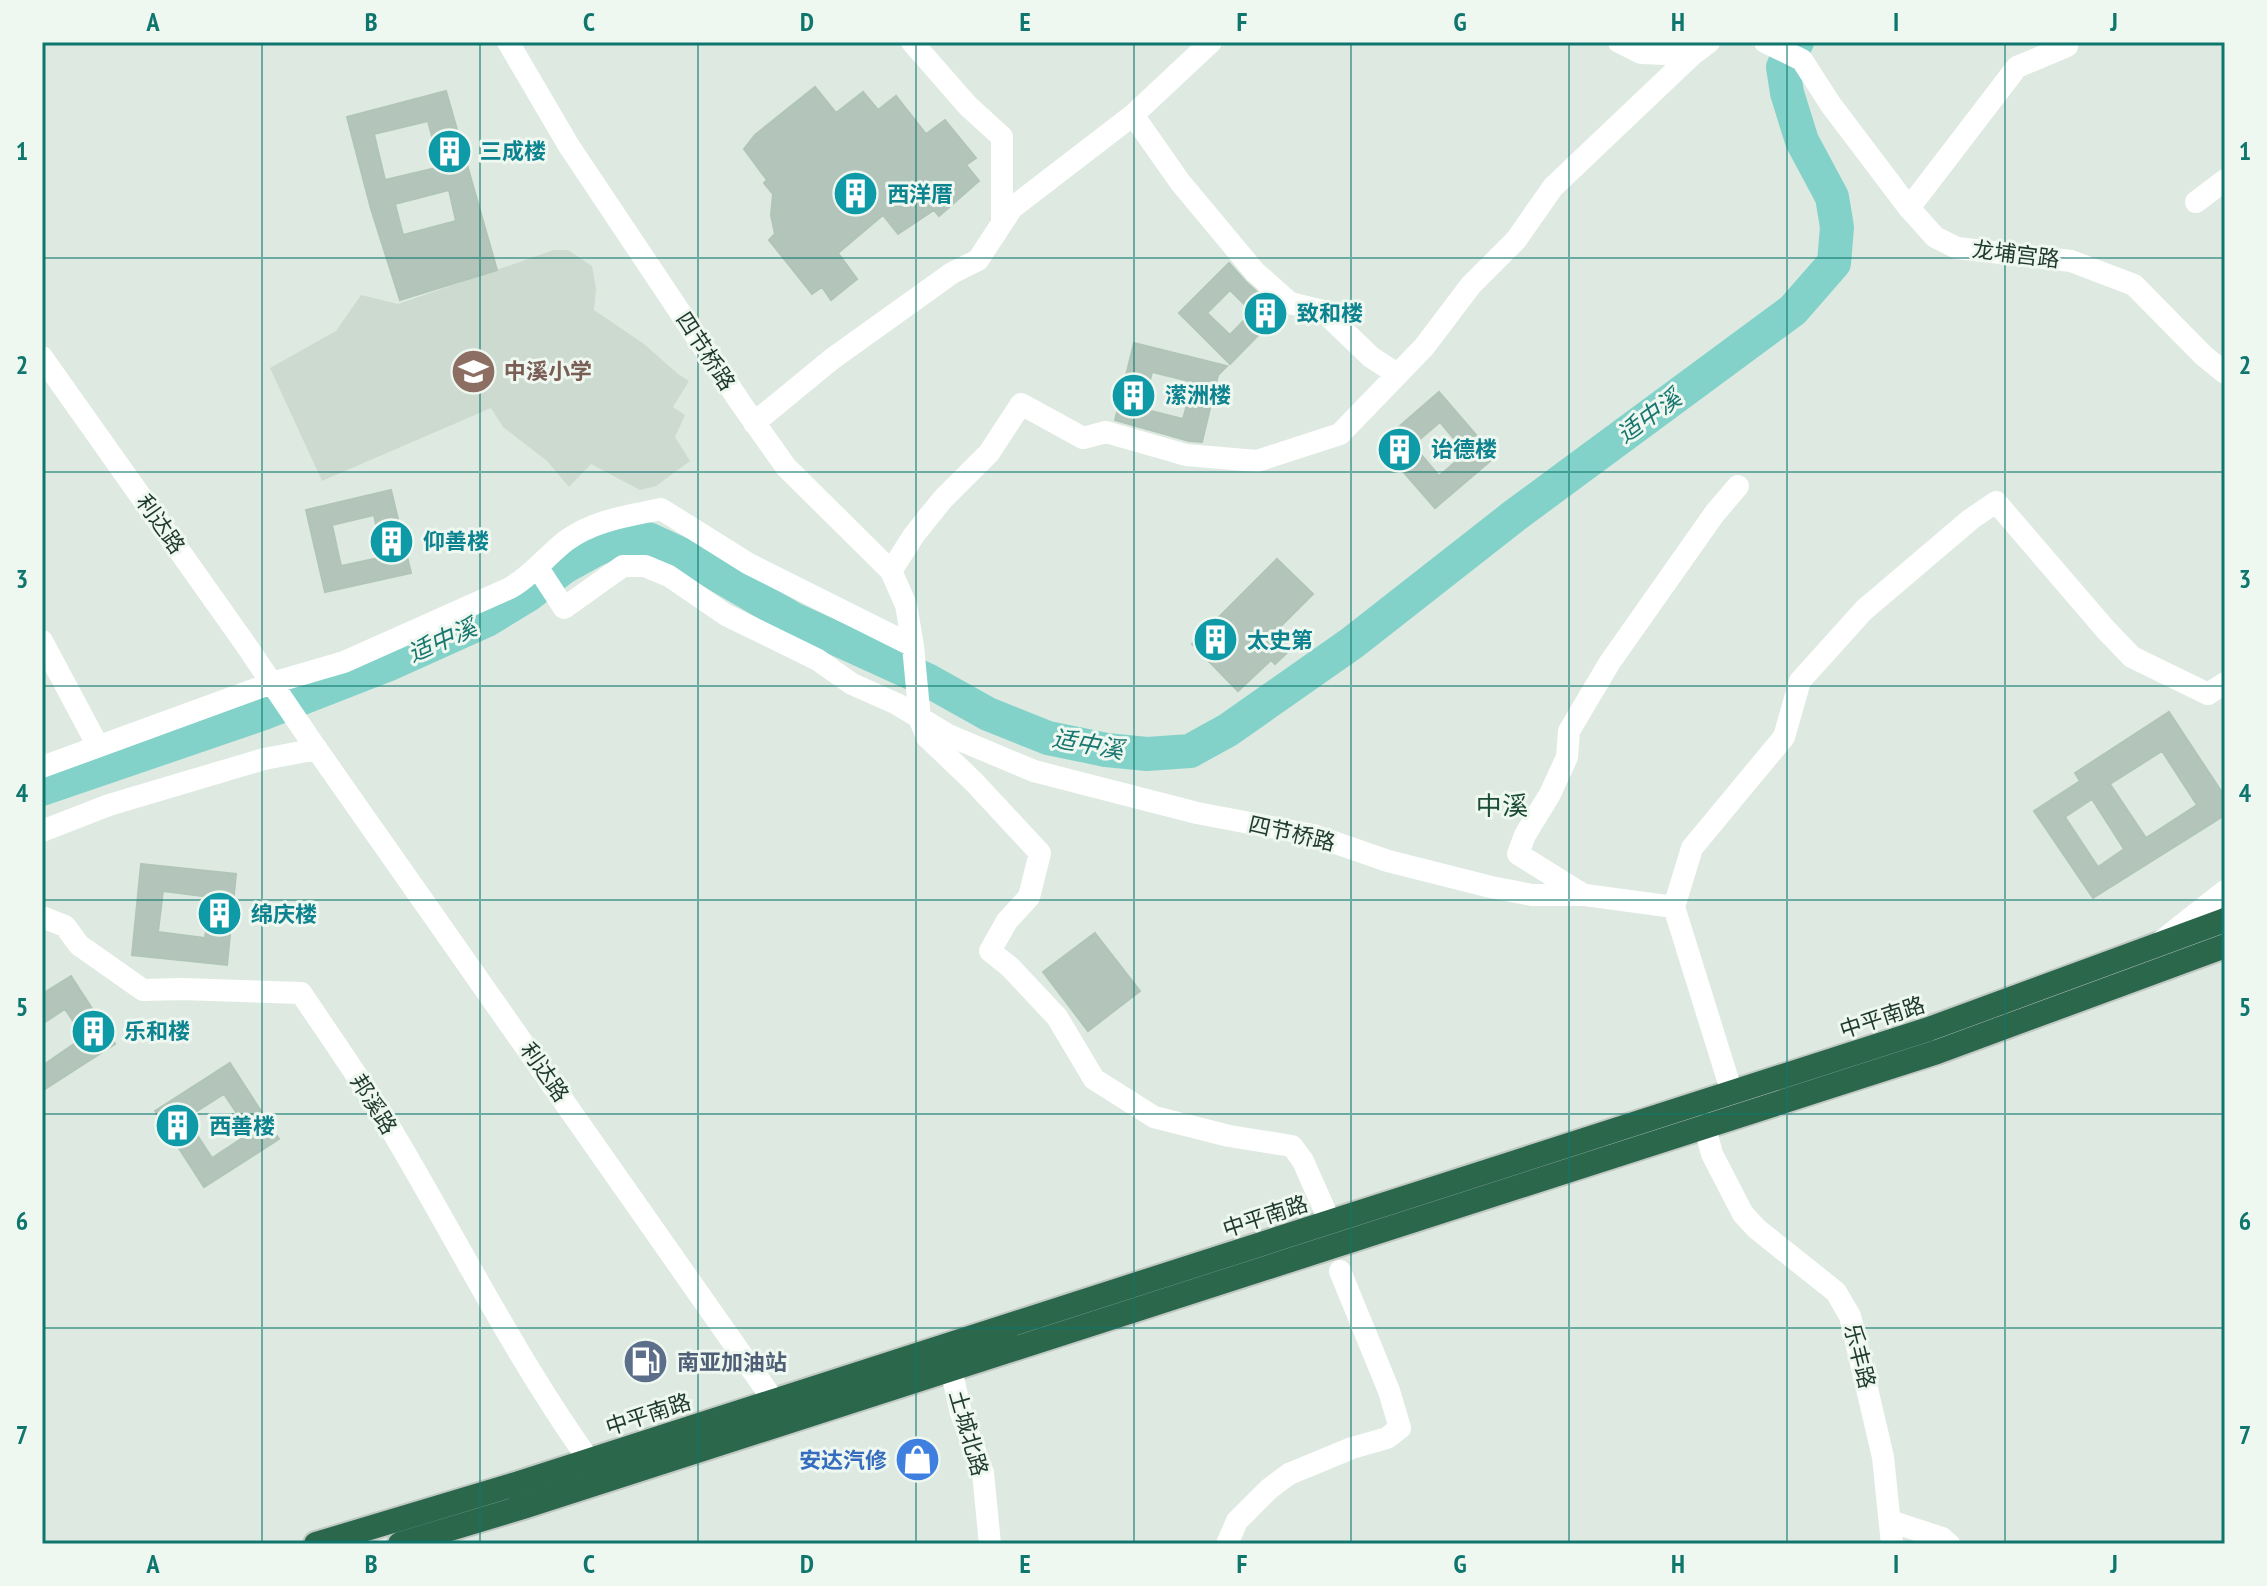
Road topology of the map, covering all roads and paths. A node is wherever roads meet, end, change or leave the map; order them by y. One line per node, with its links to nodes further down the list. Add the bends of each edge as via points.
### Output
1 (508, 42): 16 (street, 四节桥路, via 569,146)
2 (912, 42): 12 (street, via 1002,137)
3 (1211, 42): 8 (street)
4 (1619, 42): 7 (street, via 1641,53)
5 (1765, 42): 11 (street, 龙埔宫路, via 1802,60)
6 (2067, 42): 11 (street, via 2017,67)
7 (1700, 48): 15 (street, via 1553,187 1516,240)
8 (1133, 115): 12 (street, via 1012,208); 15 (street, via 1255,272 1290,303 1323,311)
9 (2225, 180): 10 (street)
10 (2196, 202)
11 (1909, 208): 14 (street, 龙埔宫路, via 1935,237 1957,248 2071,261 2134,285)
12 (1002, 223): 16 (street, via 978,260 832,359)
13 (42, 357): 23 (street, 利达路)
14 (2225, 373)
15 (1397, 374): 19 (street, via 1340,434 1257,461 1186,455 1106,432 1083,438 1021,404 989,453 942,500)
16 (754, 423): 19 (street, 四节桥路, via 786,467)
17 (1738, 486): 30 (street, via 1610,662 1569,731 1567,757 1525,835 1518,854)
18 (538, 568): 21 (street, via 594,524 661,509 749,564); 23 (street, via 465,610); 24 (street, 四节桥路, via 564,608 623,566 645,566)
19 (891, 571): 21 (street, 四节桥路, via 906,605)
20 (42, 641): 25 (street)
21 (913, 646): 24 (street, 四节桥路)
22 (2225, 683): 31 (street, via 2208,694 2132,657 1996,502 1864,610 1800,681 1784,737 1692,848)
23 (275, 688): 25 (street); 26 (street, 利达路)
24 (920, 720): 30 (street, 四节桥路, via 977,749 1062,779 1313,835 1491,887 1532,895); 38 (street, via 927,737 1040,853 1029,897 990,951 1057,1017 1094,1079 1154,1117 1292,1146)
25 (98, 746): 27 (street)
26 (315, 747): 28 (street, via 109,805); 41 (street, 利达路)
27 (42, 767)
28 (42, 831)
29 (2225, 891): 34 (street)
30 (1585, 895): 31 (street, 四节桥路)
31 (1674, 907): 36 (street)
32 (42, 917): 42 (street, 邦溪路, via 65,926 79,945 143,990 301,993 370,1096 558,1417)
33 (2225, 920): 34 (highway, 中平南路)
34 (2156, 946): 36 (highway, 中平南路, via 1929,1029)
35 (2225, 946): 37 (highway, via 1937,1052)
36 (1732, 1093): 38 (highway, 中平南路)
37 (1705, 1127): 40 (highway); 44 (street, 乐丰路, via 1712,1154 1743,1214 1836,1292 1850,1316 1883,1457)
38 (1330, 1222): 41 (highway, 中平南路)
39 (1340, 1271): 43 (street, via 1400,1428 1387,1438 1289,1474)
40 (951, 1369): 46 (highway); 47 (street, 土城北路, via 983,1473)
41 (774, 1401): 42 (highway, 中平南路)
42 (589, 1460): 45 (highway, 中平南路)
43 (1237, 1521): 48 (street); 49 (street)
44 (1891, 1533): 50 (street, via 1942,1538)
45 (316, 1544)
46 (400, 1544)
47 (990, 1544)
48 (1227, 1544)
49 (1239, 1544)
50 (1949, 1544)

